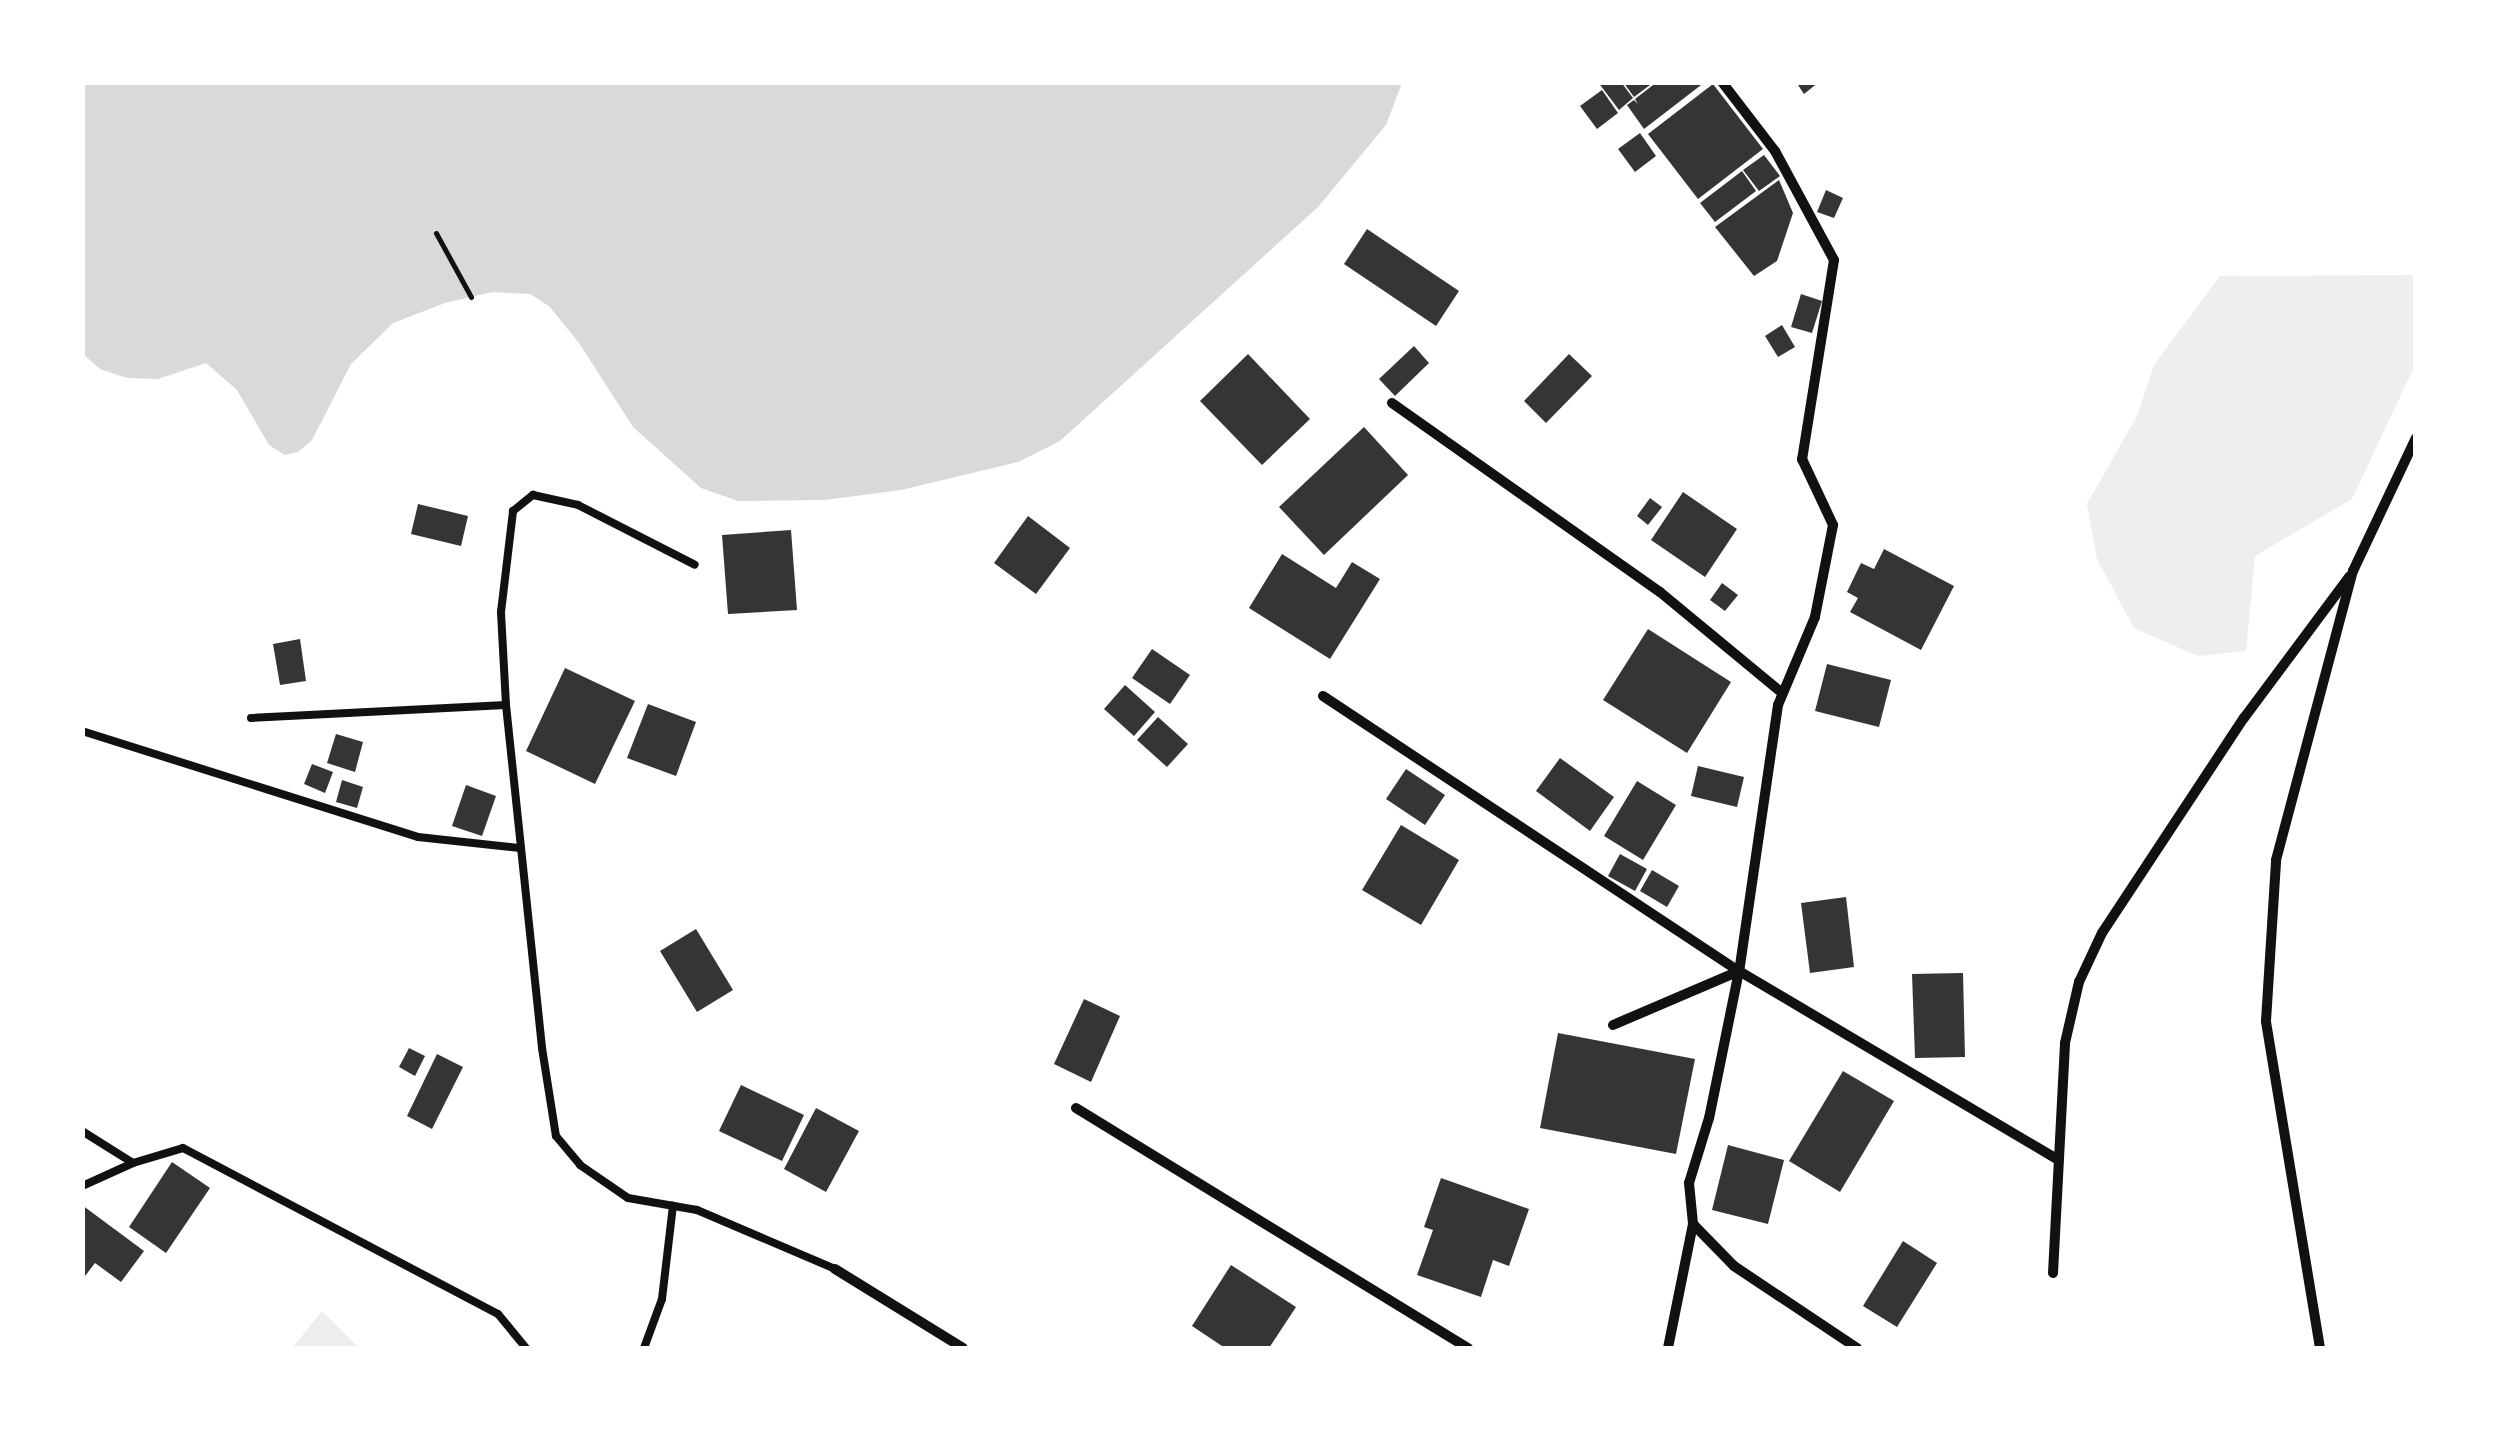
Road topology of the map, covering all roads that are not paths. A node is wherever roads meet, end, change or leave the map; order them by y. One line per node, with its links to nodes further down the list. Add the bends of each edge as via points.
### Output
1 (1722, 82): 6 (street, via 1774,150 1834,260 1802,459 1833,525 1815,617)
2 (1392, 403): 6 (street, via 1660,592)
3 (2416, 438): 5 (street)
4 (695, 565): 8 (lane, via 578,505 533,495 513,510 501,612)
5 (2353, 571): 16 (street, via 2270,680 2102,932 2079,982 2065,1043); 29 (street, via 2276,860 2266,1022)
6 (1782, 692): 12 (street)
7 (1324, 696): 12 (street)
8 (506, 705): 9 (lane); 11 (lane)
9 (251, 718)
10 (82, 731): 11 (lane, via 418,837)
11 (520, 848): 19 (lane, via 556,1136 580,1165 628,1198)
12 (1739, 971): 13 (street); 16 (street); 20 (street, via 1689,1183)
13 (1613, 1025)
14 (1076, 1108): 26 (street)
15 (82, 1130): 17 (lane)
16 (2058, 1160): 22 (street)
17 (133, 1163): 18 (lane); 23 (lane, via 183,1148 498,1314)
18 (82, 1186)
19 (674, 1206): 21 (lane); 24 (lane, via 662,1299)
20 (1693, 1224): 27 (street); 28 (street, via 1734,1266)
21 (835, 1269): 25 (street)
22 (2053, 1273)
23 (526, 1348)
24 (644, 1348)
25 (964, 1348)
26 (1468, 1348)
27 (1668, 1348)
28 (1857, 1348)
29 (2320, 1348)

